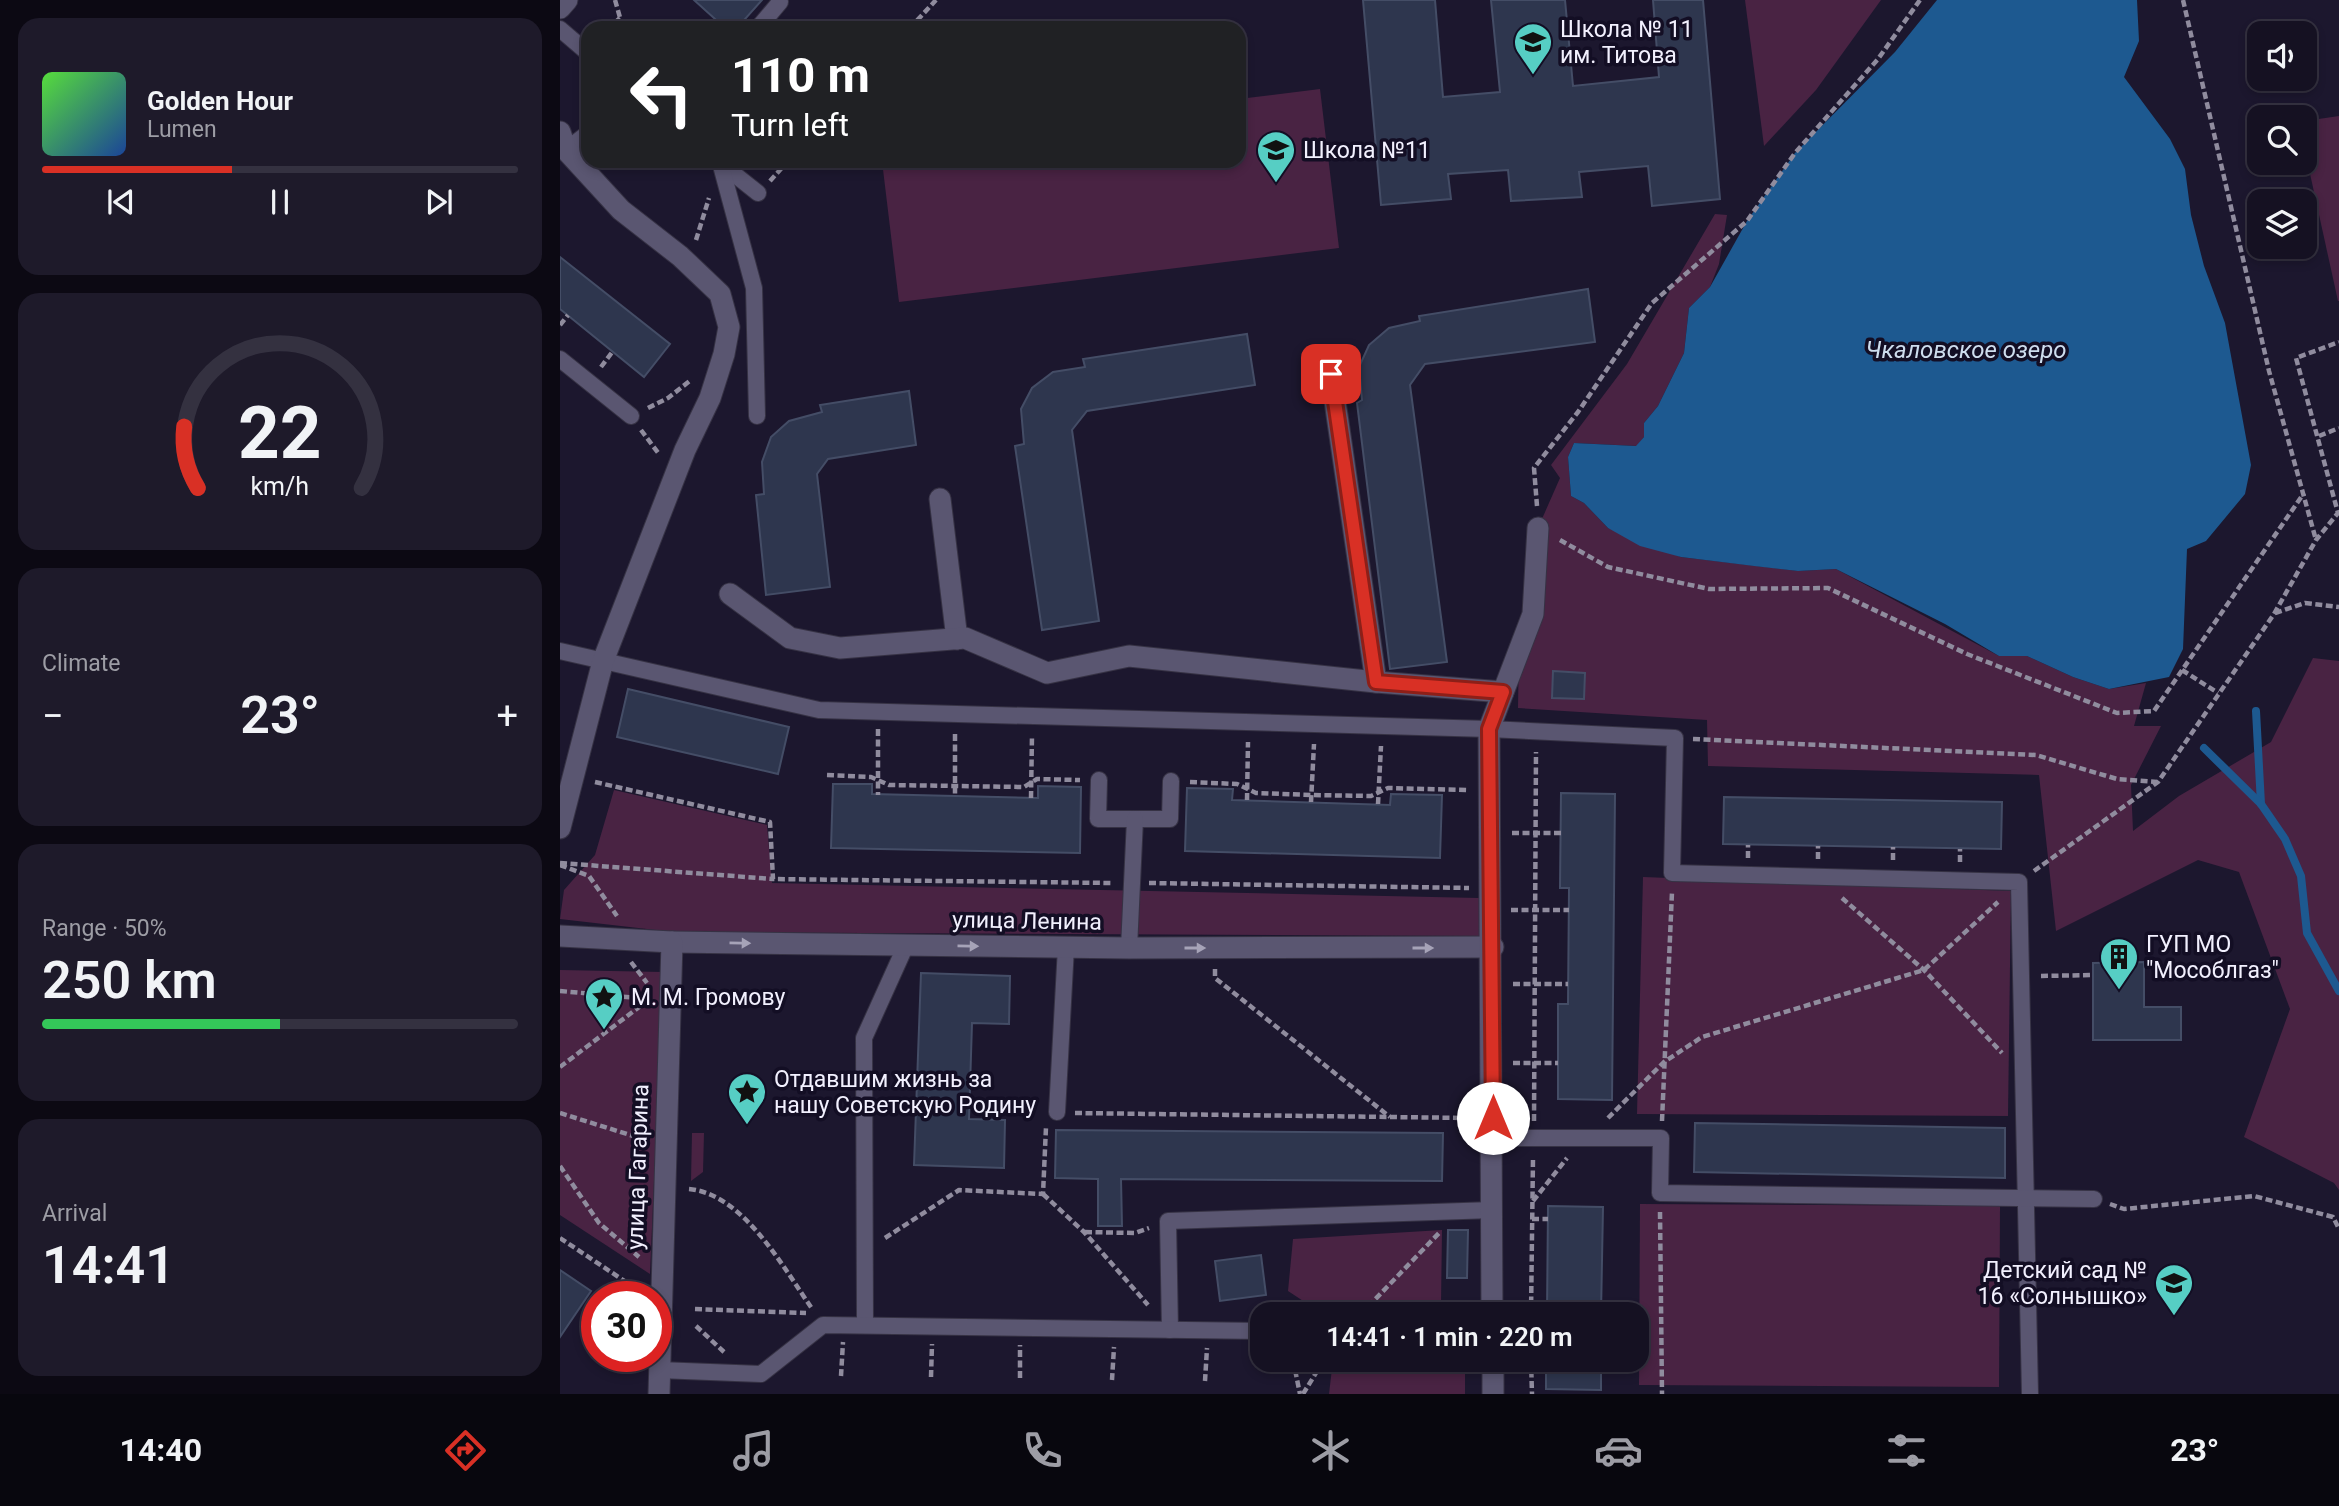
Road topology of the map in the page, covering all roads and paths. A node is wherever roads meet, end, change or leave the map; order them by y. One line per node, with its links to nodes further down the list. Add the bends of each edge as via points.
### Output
1 (567, 0): 7 (street)
2 (615, 0): 8 (path)
3 (936, 0): 12 (path)
4 (1920, 0): 37 (path, via 1878,59 1795,153 1747,221 1651,303 1578,412 1534,468)
5 (2183, 0): 35 (path, via 2269,371)
6 (780, 2): 11 (lane)
7 (560, 8)
8 (621, 18): 9 (path); 10 (path)
9 (617, 21)
10 (622, 21)
11 (764, 21)
12 (916, 21)
13 (560, 29): 14 (lane)
14 (581, 48)
15 (581, 135): 16 (lane)
16 (563, 141): 17 (street)
17 (581, 162)
18 (586, 168): 23 (street, via 621,210)
19 (717, 168): 23 (path)
20 (721, 168): 31 (lane, via 754,288)
21 (727, 168): 22 (lane)
22 (758, 193)
23 (689, 265): 27 (street, via 720,294 729,327)
24 (568, 315): 25 (path)
25 (560, 325)
26 (2339, 342): 33 (path, via 2297,358)
27 (724, 354): 30 (path, via 668,398); 34 (street, via 710,398)
28 (560, 359): 30 (lane)
29 (1331, 374): 46 (street)
30 (631, 416): 34 (path)
31 (757, 416)
32 (2339, 428): 33 (path)
33 (2319, 436): 38 (path, via 2338,513)
34 (675, 474): 44 (street)
35 (2304, 493): 38 (path); 45 (path)
36 (940, 499): 42 (street)
37 (1538, 528): 45 (path, via 1608,567 1709,589 1828,588 1967,654 2117,713 2154,711); 47 (street, via 1533,614)
38 (2316, 540): 41 (path)
39 (730, 594): 42 (street, via 790,638 840,648)
40 (2339, 607): 41 (path, via 2305,603)
41 (2274, 614): 48 (path)
42 (957, 639): 46 (street, via 965,638 1047,673 1129,656)
43 (560, 651): 44 (lane)
44 (603, 662): 49 (lane, via 819,710); 59 (street)
45 (2182, 670): 48 (path)
46 (1376, 682): 47 (street)
47 (1503, 692): 55 (street)
48 (2218, 693): 64 (path)
49 (878, 712): 50 (lane); 60 (path)
50 (954, 714): 51 (lane); 65 (path)
51 (1032, 717): 52 (lane); 63 (path)
52 (1248, 724): 53 (lane); 66 (path)
53 (1314, 725): 54 (lane); 70 (path)
54 (1382, 727): 55 (lane); 68 (path)
55 (1489, 729): 56 (lane); 67 (street)
56 (1536, 731): 57 (lane); 79 (path)
57 (1675, 738): 64 (path, via 2036,755 2117,779); 82 (lane)
58 (827, 775): 60 (path)
59 (573, 777): 77 (street); 84 (path, via 770,822)
60 (878, 780): 65 (path, via 889,785); 69 (path)
61 (1098, 780): 63 (path); 76 (lane, via 1097,819)
62 (1171, 781): 66 (path, via 1237,784); 76 (lane, via 1170,819)
63 (1031, 782): 65 (path, via 1024,787); 72 (path)
64 (2158, 782): 85 (path)
65 (955, 786): 71 (path)
66 (1247, 789): 70 (path); 73 (path)
67 (1490, 790): 68 (path, via 1388,788); 87 (street)
68 (1379, 793): 70 (path); 75 (path)
69 (878, 794)
70 (1312, 795): 74 (path)
71 (955, 796)
72 (1031, 797)
73 (1247, 800)
74 (1311, 802)
75 (1378, 804)
76 (1135, 819): 86 (lane)
77 (560, 828)
78 (1506, 833): 79 (path)
79 (1536, 833): 80 (path); 89 (path)
80 (1560, 833)
81 (560, 864): 84 (path); 92 (path, via 589,876 626,928)
82 (1672, 873): 83 (lane); 106 (path)
83 (1817, 876): 85 (lane); 99 (path)
84 (774, 879): 86 (path)
85 (2019, 882): 99 (path); 101 (lane)
86 (1132, 883): 87 (path); 97 (lane)
87 (1491, 888): 96 (street)
88 (1507, 910): 89 (path)
89 (1536, 910): 90 (path); 103 (path)
90 (1569, 910)
91 (560, 936): 92 (street, улица Ленина)
92 (626, 940): 93 (street, улица Ленина)
93 (672, 942): 94 (street, улица Ленина, one-way to 94); 119 (street, улица Гагарина)
94 (906, 945): 95 (street, улица Ленина, one-way to 95); 142 (lane, via 864,1038)
95 (1066, 947): 97 (street, улица Ленина); 112 (lane)
96 (1493, 947): 97 (street, улица Ленина, one-way to 96); 115 (street)
97 (1129, 948)
98 (1215, 961): 114 (path, via 1215,978)
99 (1924, 970): 106 (path, via 1702,1037); 111 (path)
100 (2093, 975): 101 (path)
101 (2021, 977): 111 (lane)
102 (1507, 984): 103 (path)
103 (1535, 984): 104 (path); 108 (path)
104 (1568, 984)
105 (560, 991): 110 (path, via 650,999)
106 (1664, 1062): 117 (path); 118 (path)
107 (1508, 1063): 108 (path)
108 (1534, 1063): 109 (path); 116 (path)
109 (1558, 1063)
110 (560, 1067)
111 (2023, 1075): 124 (lane)
112 (1057, 1112): 114 (path); 123 (path, via 1046,1124)
113 (560, 1113): 119 (path)
114 (1391, 1117): 115 (path)
115 (1493, 1128): 116 (lane); 127 (street)
116 (1534, 1138): 117 (lane); 126 (path)
117 (1588, 1138): 118 (lane); 126 (path)
118 (1661, 1138): 122 (lane)
119 (664, 1146): 137 (street, улица Гагарина)
120 (560, 1166): 135 (path, via 600,1223)
121 (689, 1189): 141 (path, via 699,1190 749,1220 815,1314)
122 (1660, 1193): 124 (lane); 165 (path)
123 (1043, 1194): 132 (path); 134 (path, via 959,1190)
124 (2025, 1199): 125 (lane); 166 (lane)
125 (2094, 1199): 131 (path, via 2124,1209 2255,1196 2333,1217)
126 (1533, 1201): 128 (path)
127 (1486, 1210): 130 (lane); 138 (path, via 1441,1231); 139 (street)
128 (1532, 1219): 129 (path); 140 (path)
129 (1548, 1219)
130 (1168, 1221): 132 (path, via 1135,1233); 143 (lane)
131 (2339, 1229)
132 (1084, 1232): 143 (path)
133 (560, 1238): 136 (path)
134 (878, 1242)
135 (646, 1263)
136 (624, 1281)
137 (661, 1281)
138 (1373, 1302)
139 (1491, 1302)
140 (1531, 1302)
141 (695, 1309)
142 (865, 1324): 143 (lane); 150 (lane, via 823,1325 761,1374)
143 (1170, 1330): 144 (lane)
144 (1250, 1331)
145 (843, 1334): 156 (path)
146 (932, 1336): 157 (path)
147 (1020, 1338): 158 (path)
148 (1114, 1339): 159 (path)
149 (1208, 1341): 160 (path)
150 (672, 1371)
151 (659, 1372): 161 (street, улица Гагарина)
152 (1296, 1372): 162 (path)
153 (1316, 1372): 162 (path)
154 (1493, 1372): 163 (street)
155 (1531, 1372): 164 (path)
156 (841, 1376)
157 (931, 1377)
158 (1020, 1378)
159 (1112, 1380)
160 (1205, 1381)
161 (659, 1394)
162 (1301, 1394)
163 (1493, 1394)
164 (1532, 1394)
165 (1662, 1394)
166 (2030, 1394)

